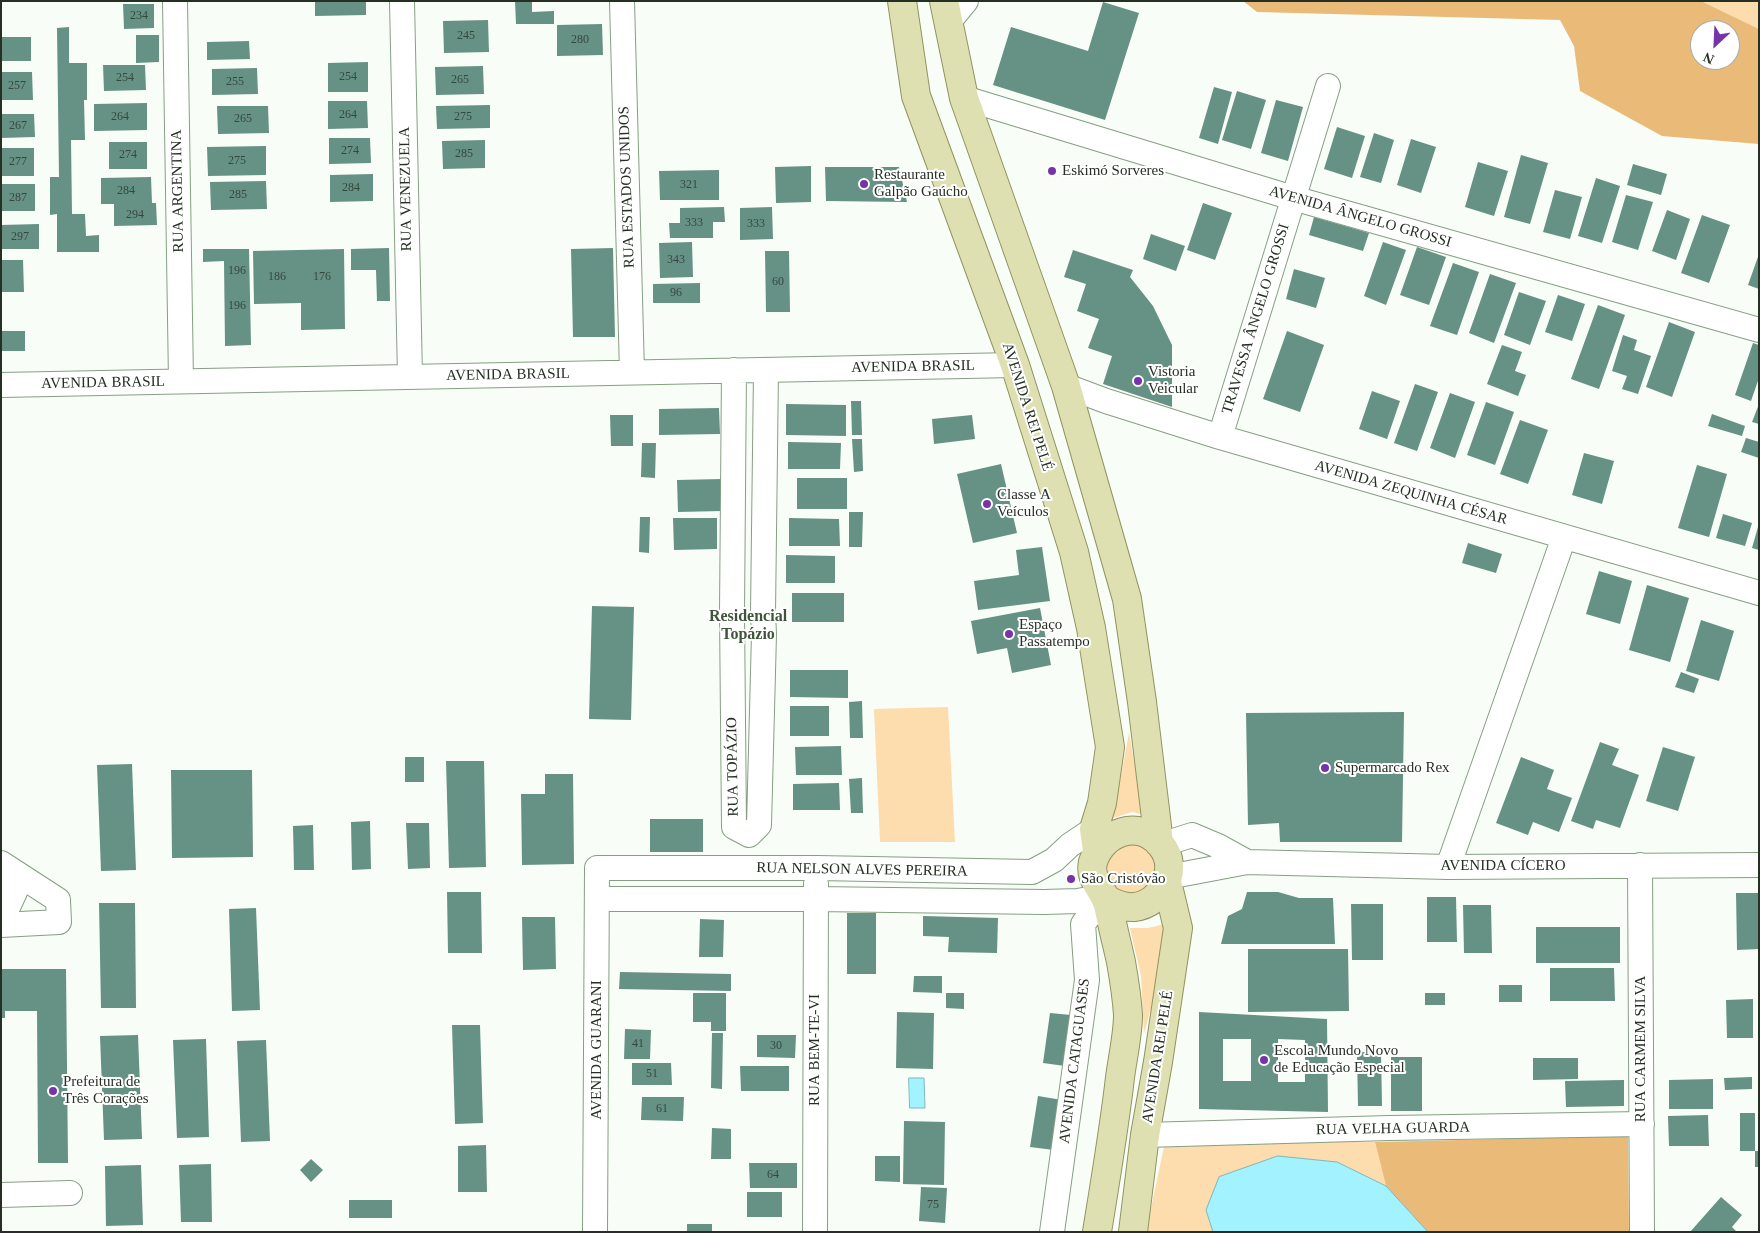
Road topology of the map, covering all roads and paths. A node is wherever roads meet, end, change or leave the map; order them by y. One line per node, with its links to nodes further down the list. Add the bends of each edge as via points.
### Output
1 (174, 1): 16 (street, RUA ARGENTINA)
2 (402, 1): 15 (street, RUA VENEZUELA)
3 (622, 1): 14 (street, RUA ESTADOS UNIDOS)
4 (902, 1): 11 (main road, AVENIDA REI PELÉ, via 916,96)
5 (966, 1): 6 (street)
6 (946, 12): 8 (main road, AVENIDA REI PELÉ)
7 (1328, 86): 9 (street, TRAVESSA ÂNGELO GROSSI)
8 (964, 98): 9 (street, AVENIDA ÂNGELO GROSSI); 18 (main road, AVENIDA REI PELÉ)
9 (1293, 198): 10 (street, AVENIDA ÂNGELO GROSSI); 19 (street, TRAVESSA ÂNGELO GROSSI)
10 (1759, 330)
11 (1015, 365): 13 (street, AVENIDA BRASIL); 24 (main road, AVENIDA REI PELÉ, via 1074,552 1091,628 1110,747)
12 (734, 370): 13 (street, AVENIDA BRASIL); 14 (street, AVENIDA BRASIL); 22 (street, RUA TOPÁZIO)
13 (766, 370): 23 (street, RUA TOPÁZIO)
14 (632, 372): 15 (street, AVENIDA BRASIL)
15 (410, 377): 16 (street, AVENIDA BRASIL)
16 (181, 381): 17 (street, AVENIDA BRASIL)
17 (1, 385)
18 (1066, 386): 19 (street, AVENIDA ZEQUINHA CÉSAR); 25 (main road, AVENIDA REI PELÉ, via 1127,599)
19 (1220, 437): 20 (street, AVENIDA ZEQUINHA CÉSAR)
20 (1564, 538): 21 (street, AVENIDA ZEQUINHA CÉSAR); 30 (street)
21 (1759, 593)
22 (732, 624): 23 (street); 23 (street, RUA TOPÁZIO, via 734,827 749,836 759,825)
23 (764, 624)
24 (1101, 838): 25 (main road, via 1137,831); 33 (street, RUA NELSON ALVES PEREIRA, via 1070,845 1054,860 1032,872); 35 (main road, AVENIDA REI PELÉ, via 1092,865 1094,882)
25 (1160, 844): 26 (street, AVENIDA CÍCERO, via 1192,835); 34 (main road, AVENIDA REI PELÉ, via 1169,866)
26 (1218, 856): 30 (street, AVENIDA CÍCERO, via 1246,862); 34 (street)
27 (1, 863): 39 (street, via 58,900 59,922)
28 (1640, 865): 29 (street, AVENIDA CÍCERO); 30 (street, AVENIDA CÍCERO); 40 (street, RUA CARMEM SILVA)
29 (1759, 865)
30 (1448, 867)
31 (1, 868): 38 (street, via 15,892)
32 (597, 868): 33 (street, RUA NELSON ALVES PEREIRA); 36 (street, AVENIDA GUARANI)
33 (817, 868): 37 (street, RUA BEM-TE-VI)
34 (1168, 880): 35 (main road, via 1159,895 1148,904 1133,908 1119,906); 41 (main road, AVENIDA REI PELÉ, via 1178,928)
35 (1104, 897): 37 (street, RUA NELSON ALVES PEREIRA, via 1044,902); 46 (street, AVENIDA CATAGUASES, via 1083,924 1087,980); 47 (main road, AVENIDA REI PELÉ, via 1122,965 1128,1015)
36 (597, 899): 37 (street, RUA NELSON ALVES PEREIRA); 44 (street, AVENIDA GUARANI)
37 (816, 899): 45 (street, RUA BEM-TE-VI)
38 (1, 914)
39 (1, 925)
40 (1642, 1124): 41 (street, RUA VELHA GUARDA); 49 (street, RUA CARMEM SILVA)
41 (1145, 1136): 48 (main road, AVENIDA REI PELÉ)
42 (70, 1193): 43 (street)
43 (1, 1195)
44 (596, 1232)
45 (816, 1232)
46 (1052, 1232)
47 (1097, 1232)
48 (1134, 1232)
49 (1642, 1232)

